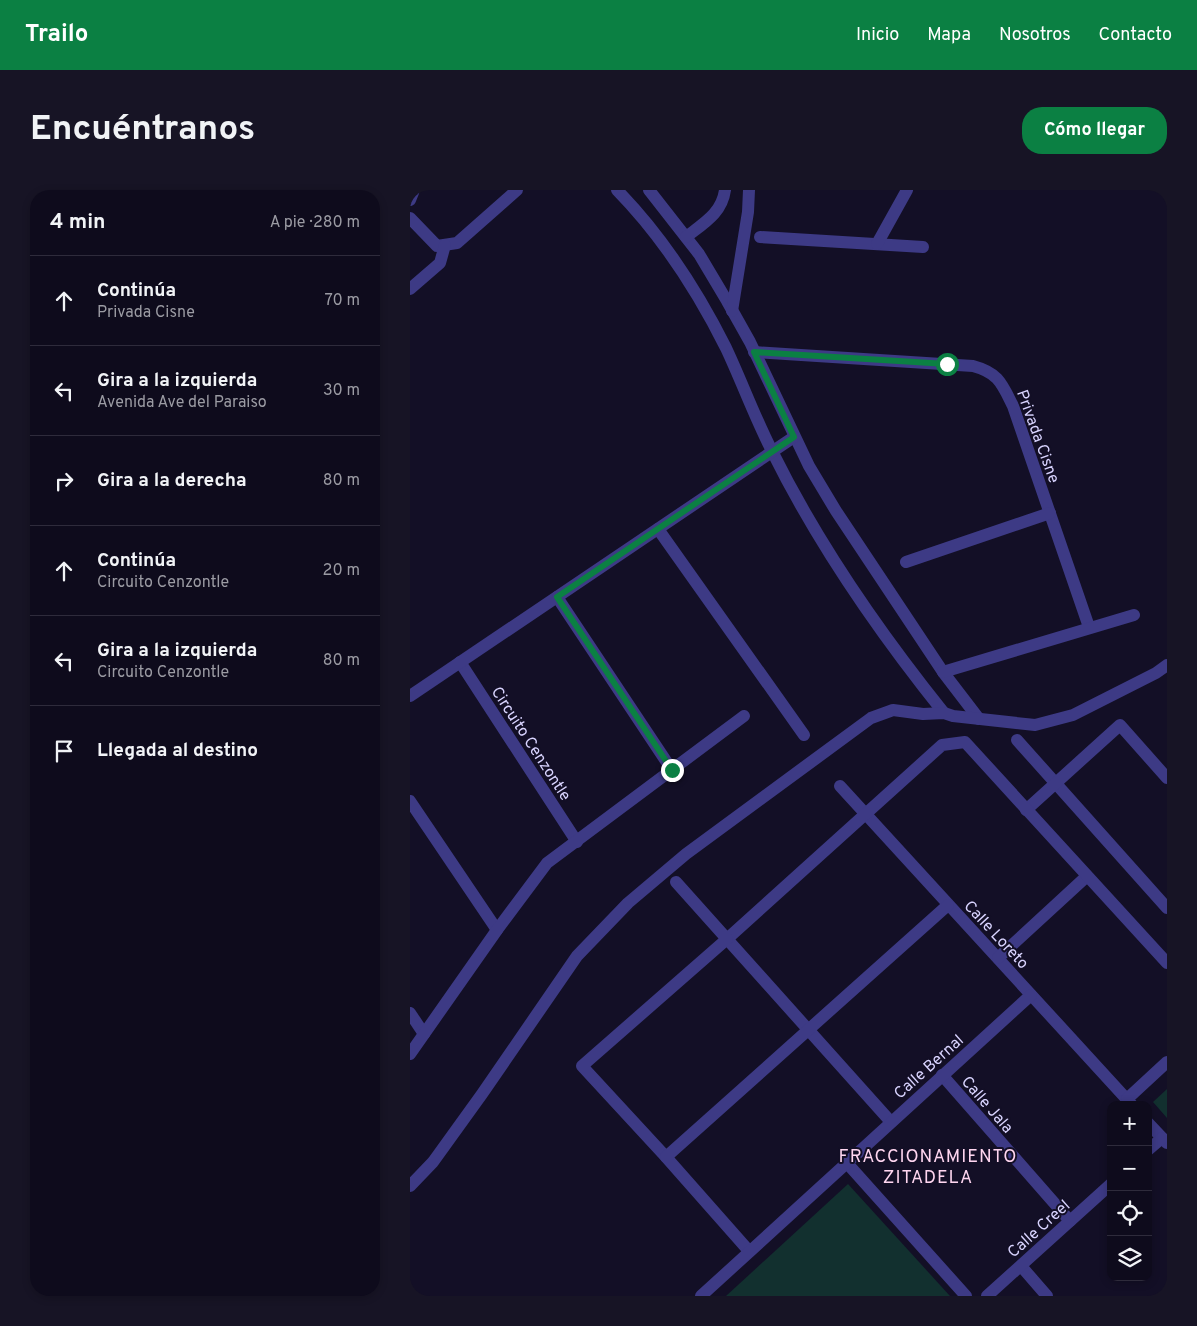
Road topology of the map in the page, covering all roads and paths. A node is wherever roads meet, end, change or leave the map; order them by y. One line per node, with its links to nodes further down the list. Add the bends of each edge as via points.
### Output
1 (414, 190): 8 (street)
2 (517, 190): 13 (street, via 456,243)
3 (617, 190): 19 (street, via 644,218 695,290 726,349)
4 (649, 190): 11 (street)
5 (726, 190): 11 (street, via 724,202 715,214)
6 (749, 190): 16 (street)
7 (907, 190): 12 (street)
8 (410, 200)
9 (410, 218): 13 (street, via 437,246)
10 (760, 236): 12 (street)
11 (686, 237): 16 (street)
12 (877, 244): 14 (street)
13 (446, 245): 15 (street, via 440,263)
14 (923, 246)
15 (410, 289)
16 (732, 311): 17 (street)
17 (754, 352): 18 (street); 20 (street, Privada Cisne, via 988,370 1000,380 1013,406)
18 (794, 437): 19 (street); 28 (street, via 836,511)
19 (772, 452): 21 (street); 30 (street, via 831,556 907,667)
20 (1050, 513): 22 (street); 25 (street, Privada Cisne)
21 (658, 528): 23 (street); 33 (street)
22 (906, 562)
23 (557, 597): 26 (street); 35 (street)
24 (1134, 615): 25 (street)
25 (1089, 627): 28 (street)
26 (460, 662): 29 (street); 42 (street, Circuito Cenzontle)
27 (1167, 665): 32 (street, via 1073,715 1035,725)
28 (943, 672): 32 (street)
29 (410, 696)
30 (944, 713): 32 (street); 66 (street, via 893,710 871,718 686,854 628,903 577,956 433,1162)
31 (744, 716): 35 (street)
32 (979, 719)
33 (804, 735)
34 (1017, 740): 37 (street)
35 (672, 770): 42 (street)
36 (1167, 778): 37 (street, via 1120,725)
37 (1055, 783): 40 (street); 46 (street)
38 (840, 786): 41 (street, Calle Loreto)
39 (410, 802): 47 (street)
40 (1026, 810): 41 (street, via 965,742 942,745); 43 (street)
41 (866, 815): 45 (street, Calle Loreto); 48 (street)
42 (577, 842): 47 (street, via 547,863)
43 (1086, 877): 49 (street); 50 (street)
44 (676, 882): 48 (street)
45 (948, 905): 49 (street, Calle Loreto); 53 (street)
46 (1167, 908)
47 (496, 930): 54 (street)
48 (727, 939): 53 (street); 64 (street, via 582,1066)
49 (998, 958): 51 (street, Calle Loreto)
50 (1167, 964)
51 (1031, 995): 57 (street, Calle Bernal); 58 (street, Calle Loreto)
52 (410, 1013): 54 (street)
53 (808, 1031): 60 (street); 64 (street)
54 (424, 1034): 55 (street)
55 (410, 1054)
56 (1167, 1062): 59 (street)
57 (942, 1075): 60 (street, Calle Bernal); 68 (street, Calle Jala)
58 (1128, 1101)
59 (1132, 1101)
60 (891, 1122): 65 (street, Calle Bernal)
61 (1152, 1128): 62 (street)
62 (1164, 1141): 63 (street)
63 (1152, 1148)
64 (666, 1157): 69 (street)
65 (846, 1162): 69 (street, Calle Bernal); 72 (street)
66 (410, 1186)
67 (1107, 1188): 68 (street, Calle Creel)
68 (1070, 1221): 70 (street, Calle Creel)
69 (749, 1251): 71 (street, Calle Bernal)
70 (1021, 1266): 73 (street, Calle Creel); 74 (street)
71 (701, 1296)
72 (966, 1296)
73 (987, 1296)
74 (1047, 1296)

